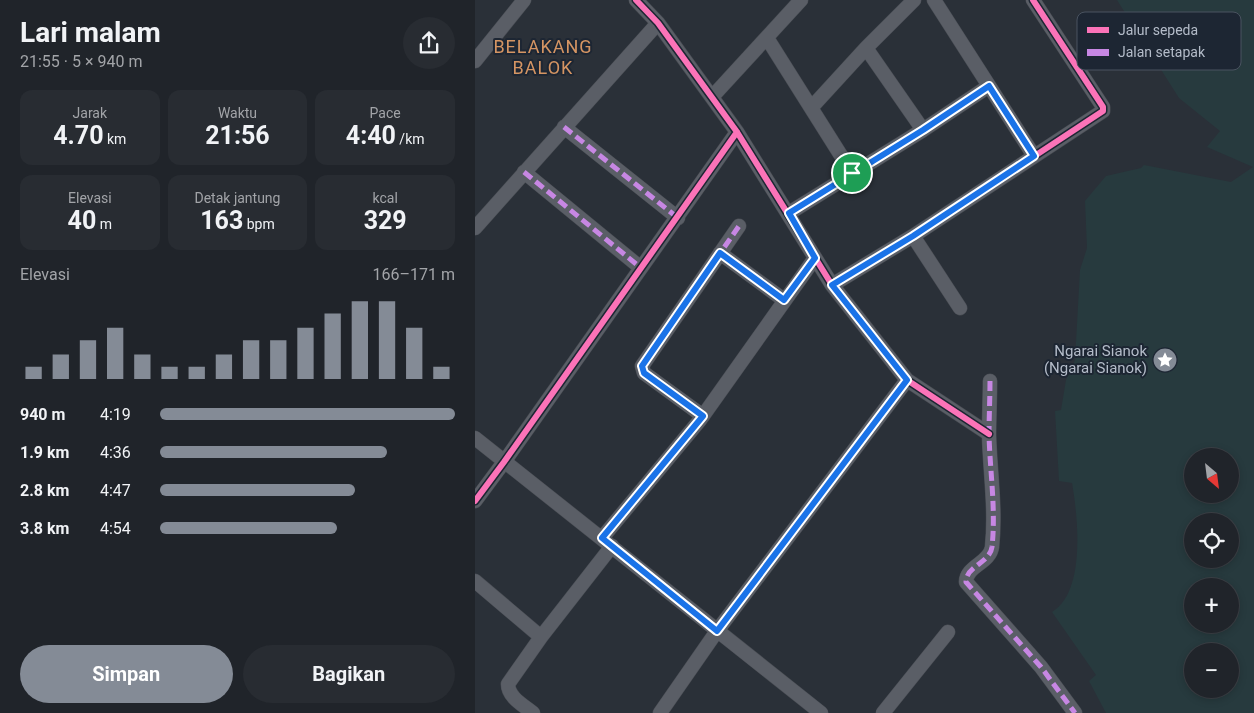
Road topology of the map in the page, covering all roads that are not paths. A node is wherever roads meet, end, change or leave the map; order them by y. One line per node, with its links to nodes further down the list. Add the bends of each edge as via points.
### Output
1 (525, 0): 10 (street)
2 (636, 0): 7 (street)
3 (801, 0): 8 (street)
4 (914, 0): 9 (street)
5 (934, 0): 13 (street)
6 (1033, 0): 11 (street)
7 (659, 23): 14 (street); 16 (street)
8 (767, 38): 14 (street); 15 (street)
9 (866, 48): 15 (street); 17 (street)
10 (475, 60)
11 (1077, 68)
12 (1078, 70): 19 (street, via 1104,110)
13 (989, 86): 17 (street); 19 (street)
14 (712, 97): 18 (street)
15 (811, 108): 21 (street)
16 (564, 127): 20 (street); 23 (street)
17 (923, 130): 21 (street)
18 (737, 132): 22 (street); 23 (street)
19 (1034, 156): 26 (street)
20 (524, 172): 25 (street); 29 (street)
21 (852, 173): 22 (street)
22 (789, 213): 28 (street)
23 (678, 218): 29 (street)
24 (739, 226): 27 (street)
25 (475, 228)
26 (913, 236): 30 (street); 32 (street)
27 (720, 253): 31 (street); 35 (street, via 642,366 644,373)
28 (815, 258): 30 (street); 31 (street)
29 (641, 268): 38 (street)
30 (832, 285): 33 (street)
31 (784, 300): 35 (street)
32 (960, 308)
33 (907, 380): 36 (street); 42 (street)
34 (990, 381): 36 (street)
35 (703, 416): 40 (street)
36 (989, 434): 49 (street, via 992,549 986,559 969,573 966,582 1041,667)
37 (475, 438): 38 (street)
38 (505, 462): 39 (street); 40 (street)
39 (475, 501)
40 (607, 542): 42 (street); 44 (street)
41 (475, 582): 44 (street)
42 (717, 631): 46 (street); 47 (street)
43 (948, 632): 48 (street)
44 (541, 637): 45 (street, via 508,684 511,695)
45 (533, 713)
46 (660, 713)
47 (821, 713)
48 (883, 713)
49 (1075, 713)

